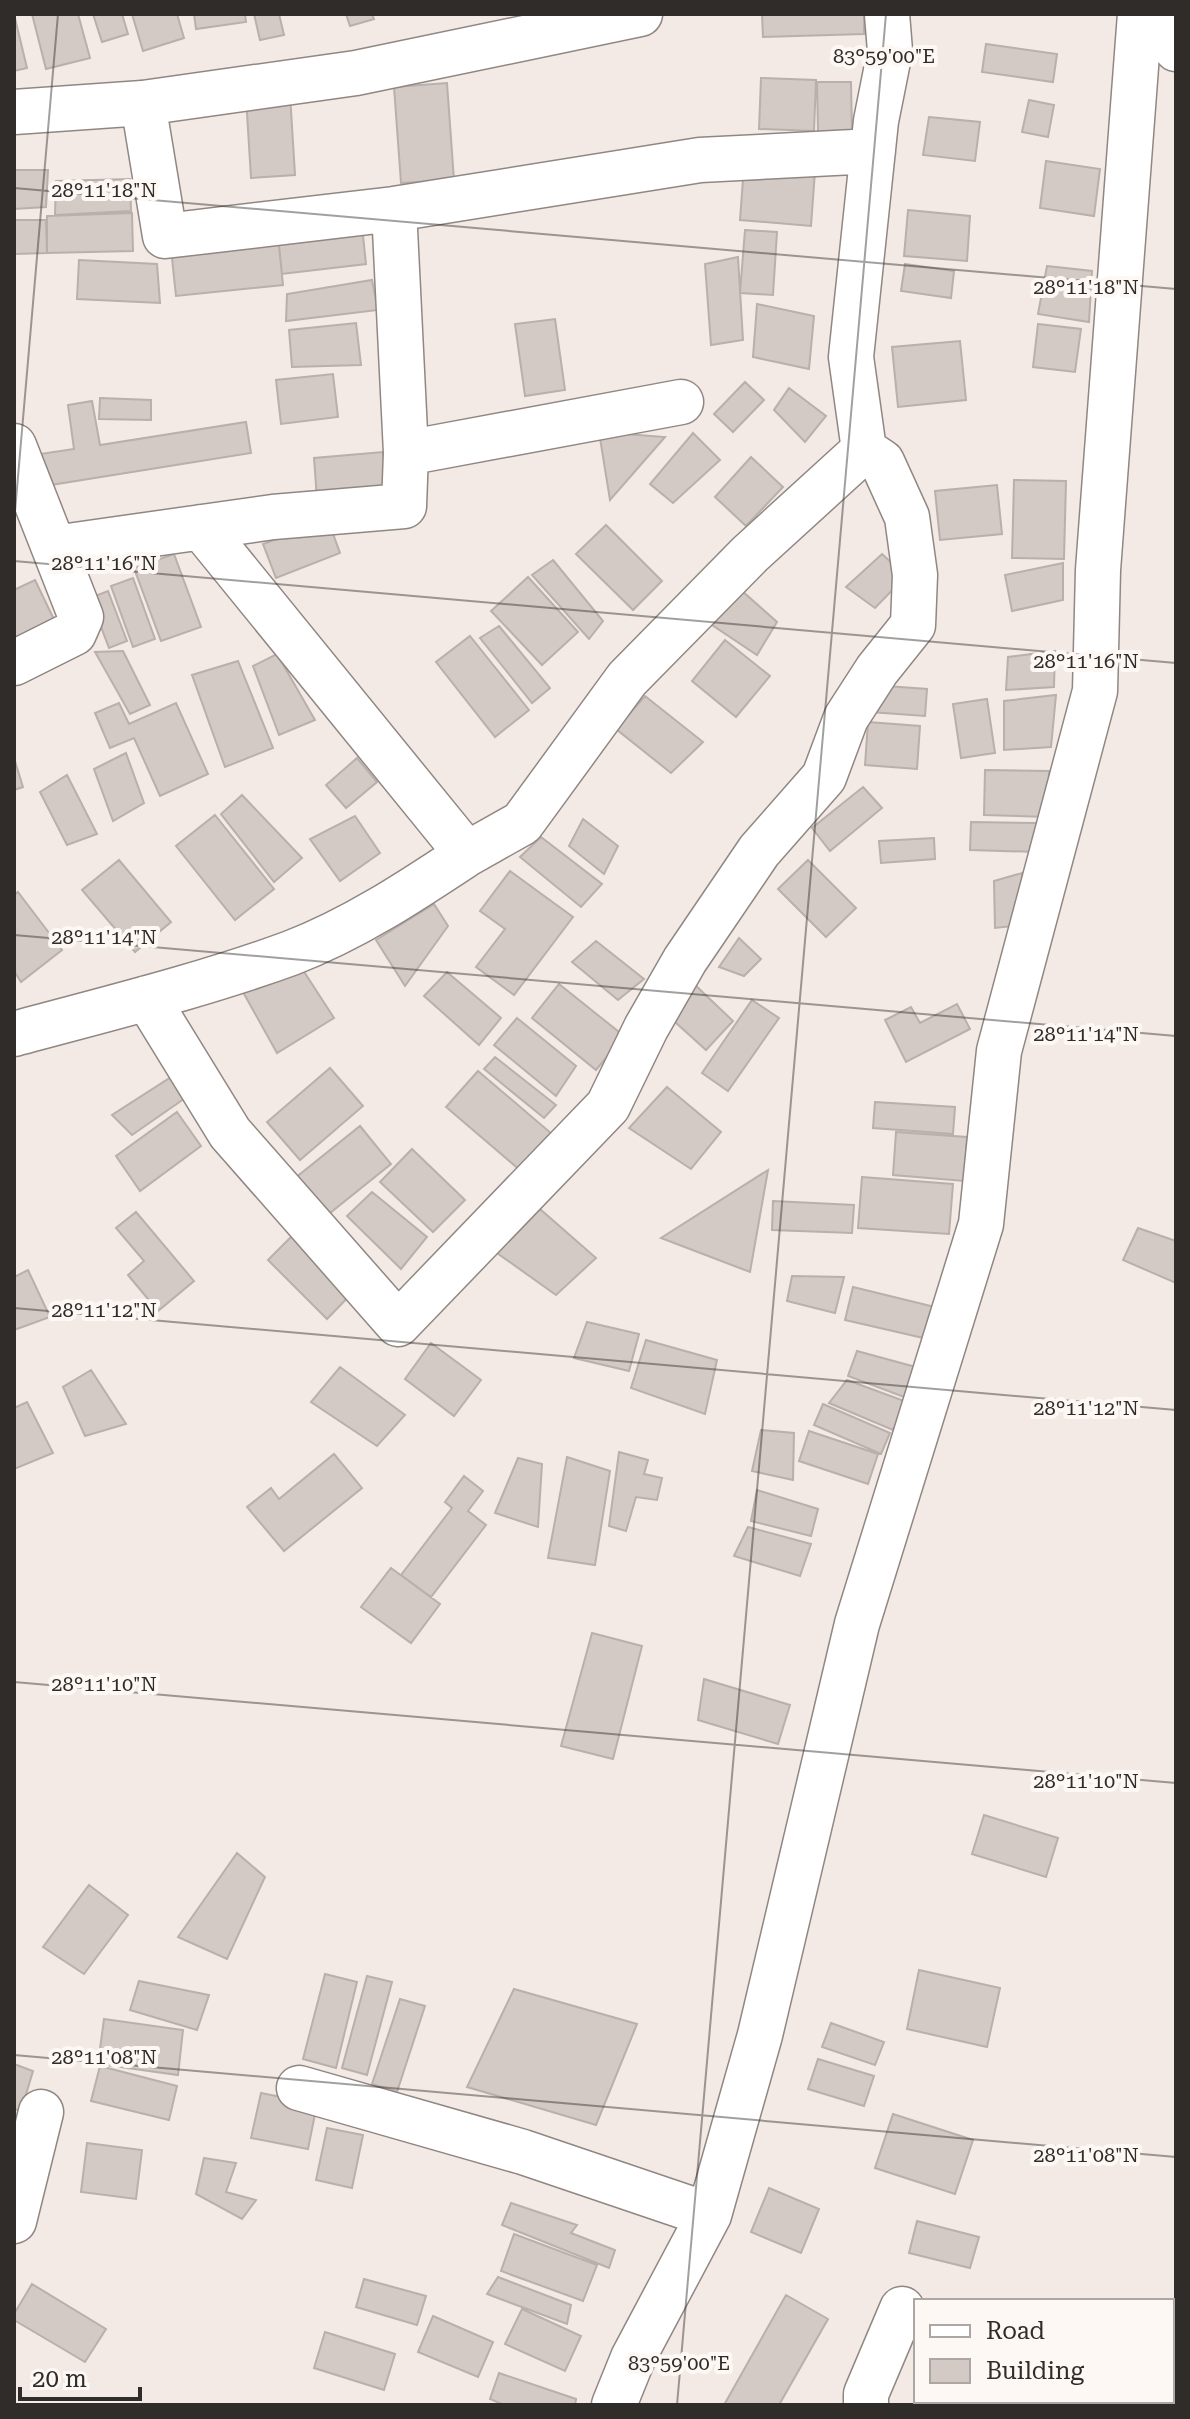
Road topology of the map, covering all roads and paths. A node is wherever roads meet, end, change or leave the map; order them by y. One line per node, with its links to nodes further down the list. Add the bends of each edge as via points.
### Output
1 (640, 14): 6 (street, via 356,73)
2 (887, 14): 8 (street, via 890,51)
3 (1140, 14): 22 (street, via 1098,570 1095,691 999,1051 981,1224 857,1624 760,2035)
4 (1150, 14): 5 (street)
5 (1176, 49)
6 (143, 103): 7 (street); 9 (street, via 165,236)
7 (14, 112)
8 (873, 151): 9 (street, via 700,160); 12 (street, via 851,357)
9 (394, 209): 13 (street)
10 (681, 402): 13 (street)
11 (14, 446): 15 (street)
12 (864, 450): 17 (street, via 750,554 627,679 522,823); 18 (street, via 882,462 907,517 915,575 913,625 846,718 824,777 759,851 685,960 608,1106 398,1324 230,1133)
13 (406, 453): 14 (street, via 404,506)
14 (201, 527): 15 (street); 17 (street)
15 (54, 548): 16 (street, via 81,617 74,633)
16 (14, 663)
17 (467, 854): 18 (street, via 390,905 292,952)
18 (147, 998): 19 (street)
19 (14, 1034)
20 (299, 2088): 22 (street, via 523,2152)
21 (41, 2112): 23 (street)
22 (709, 2215): 25 (street, via 633,2358)
23 (14, 2221)
24 (902, 2309): 26 (street)
25 (614, 2405)
26 (866, 2405)

